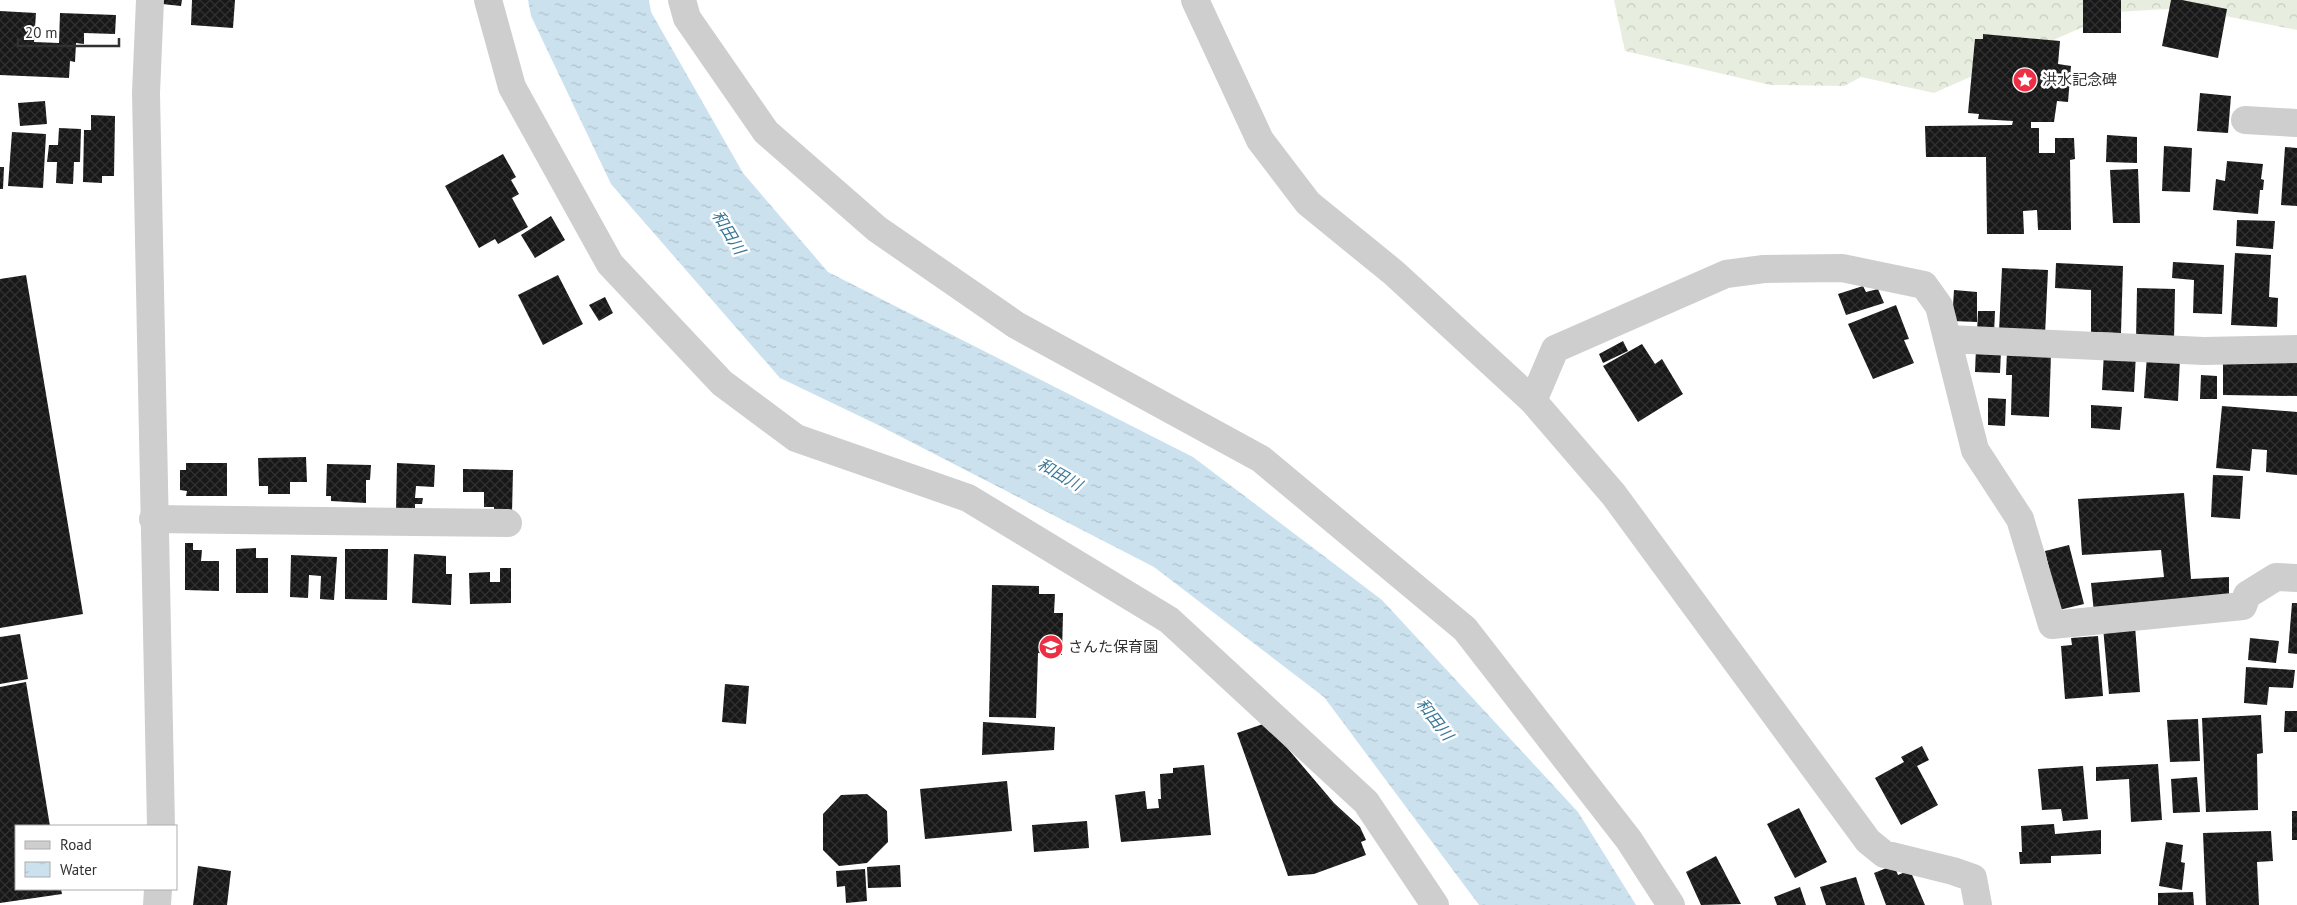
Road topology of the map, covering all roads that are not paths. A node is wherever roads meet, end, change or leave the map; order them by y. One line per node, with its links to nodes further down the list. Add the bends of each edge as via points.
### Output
1 (150, 0): 10 (street, via 146,93)
2 (488, 0): 16 (street, via 512,87 610,264 722,383 796,438 968,498 1170,620 1366,802)
3 (682, 0): 17 (street, via 687,18 766,132 877,229 1016,325 1261,459 1465,629 1629,840)
4 (1195, 0): 9 (street, via 1260,140 1308,203 1394,273)
5 (2245, 120): 6 (street)
6 (2297, 123)
7 (1948, 339): 8 (street, via 2204,351); 9 (street, via 1939,306 1924,285 1842,268 1764,268 1726,274 1555,349); 12 (street, via 1975,450 2020,519 2052,624 2243,606 2247,595 2276,577)
8 (2297, 349)
9 (1534, 401): 18 (street, via 1614,495 1868,841 1884,854 1973,878)
10 (153, 519): 11 (street); 13 (street)
11 (508, 523)
12 (2297, 578)
13 (161, 825)
14 (158, 890): 15 (street)
15 (157, 905)
16 (1435, 905)
17 (1671, 905)
18 (1978, 905)

